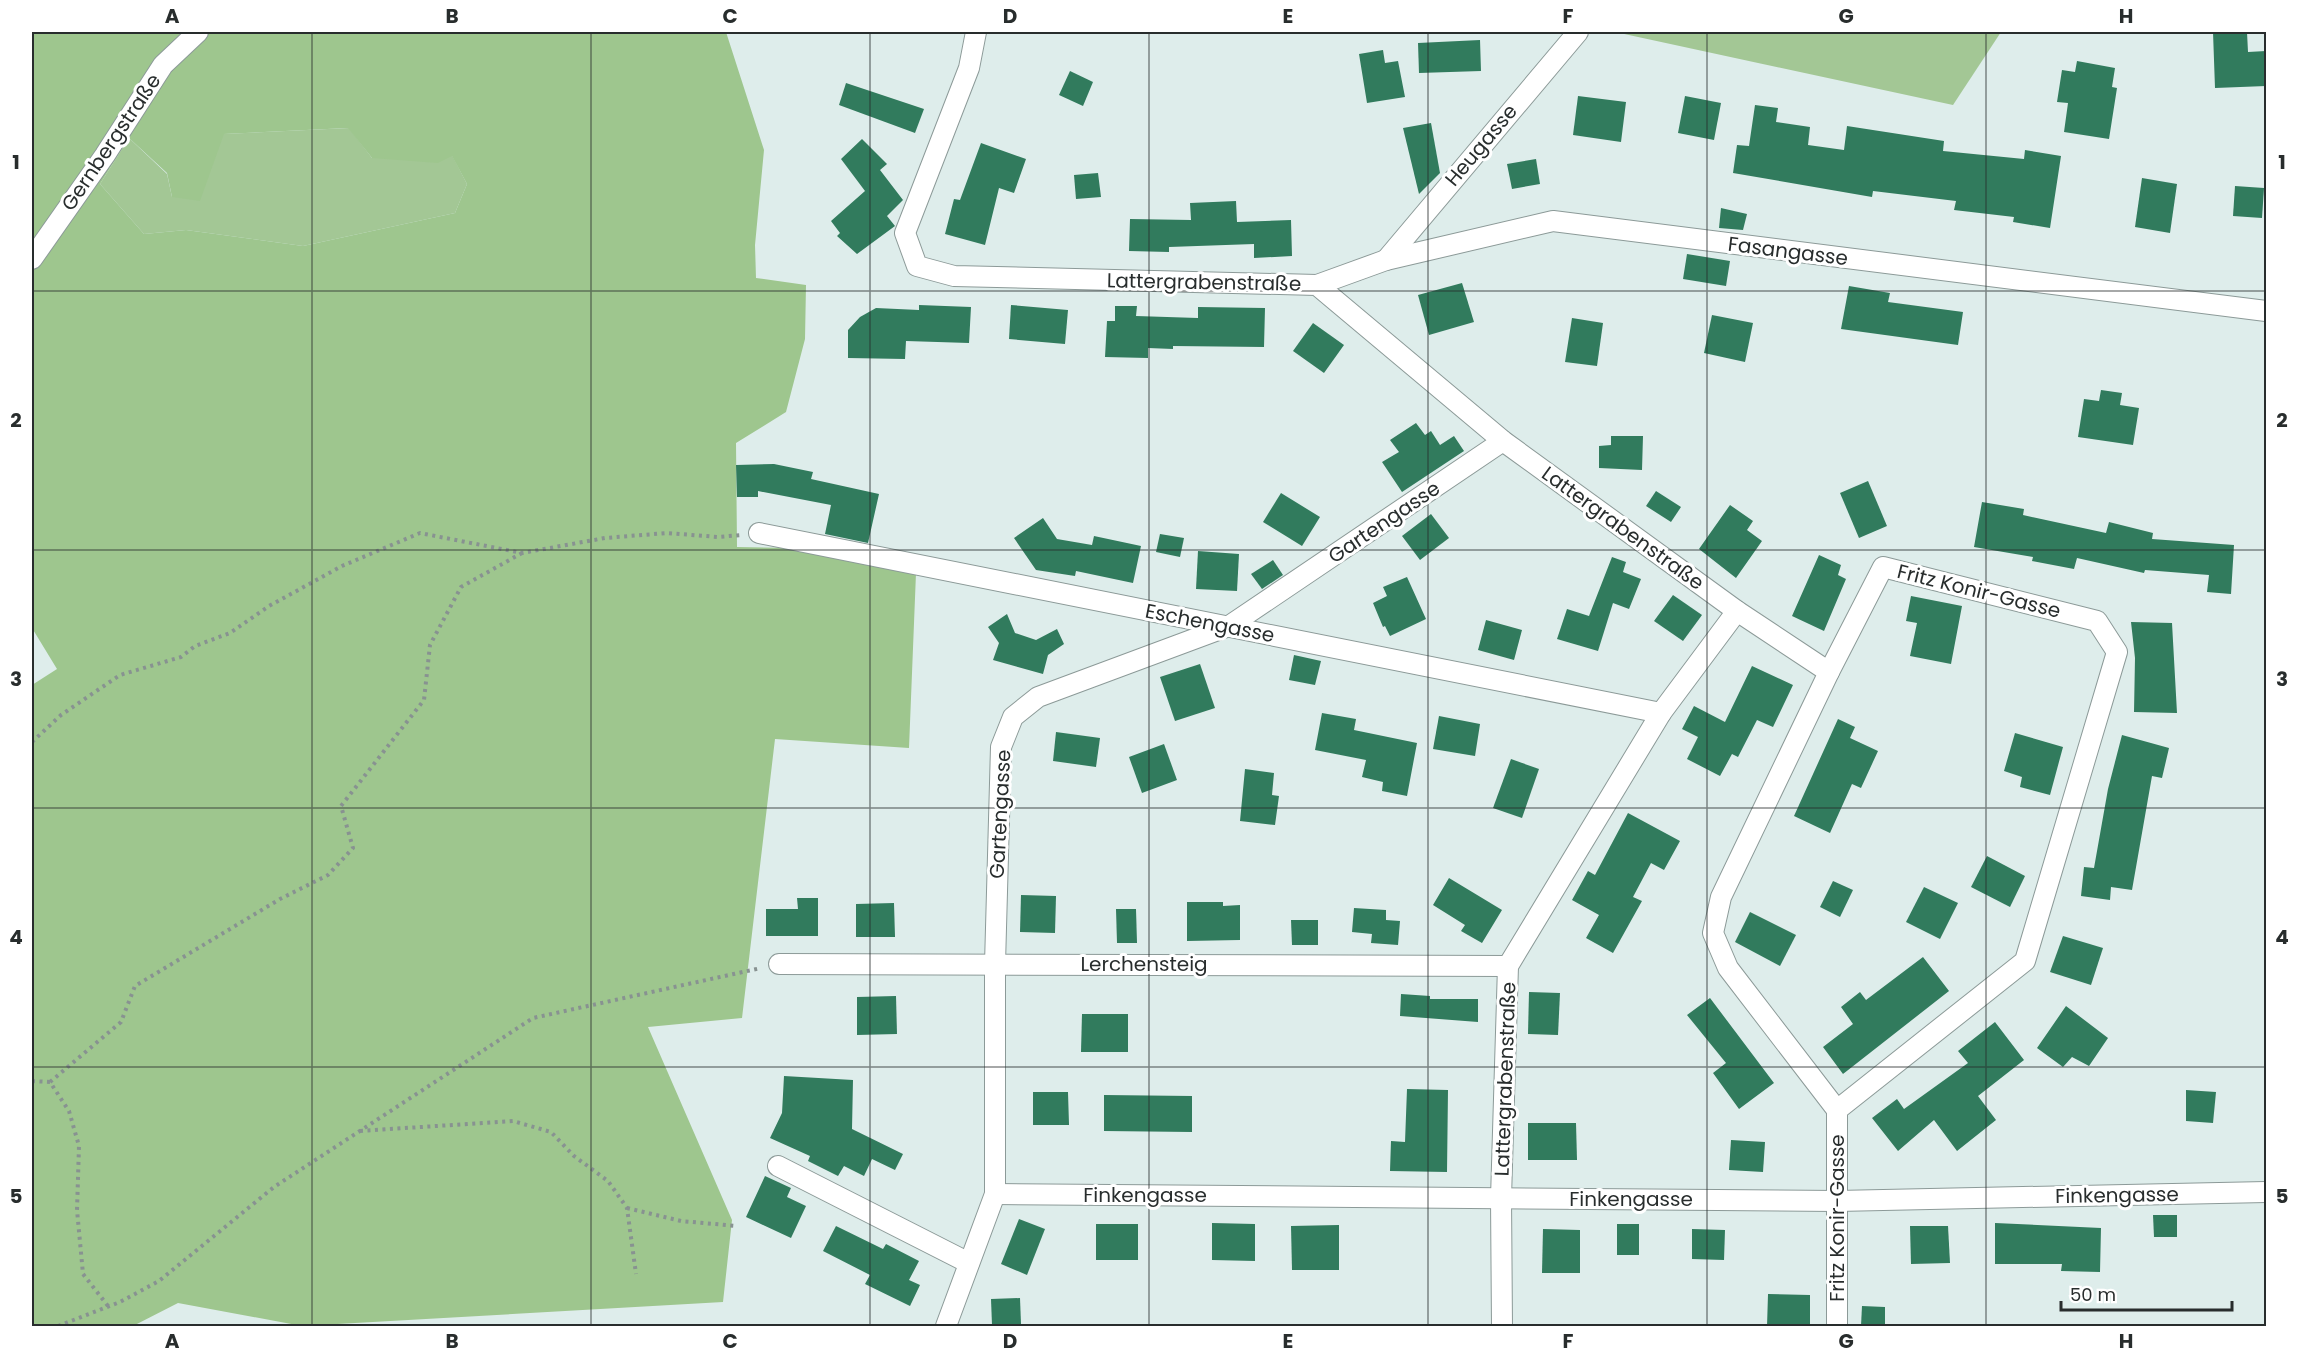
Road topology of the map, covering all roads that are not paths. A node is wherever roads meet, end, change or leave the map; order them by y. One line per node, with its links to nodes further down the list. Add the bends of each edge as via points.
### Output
1 (198, 32): 4 (street, Gernbergstraße, via 163,64)
2 (976, 32): 6 (street, Lattergrabenstraße, via 969,68 904,233 917,266 954,276)
3 (1578, 32): 5 (street, Heugasse)
4 (32, 259)
5 (1386, 260): 6 (street, Fasangasse); 7 (street, Fasangasse, via 1553,221)
6 (1317, 285): 8 (street, Lattergrabenstraße)
7 (2266, 311)
8 (1503, 441): 10 (street, Lattergrabenstraße); 11 (street, Gartengasse)
9 (759, 534): 11 (street, Eschengasse)
10 (1737, 611): 12 (street, Lattergrabenstraße); 13 (street, Lattergrabenstraße)
11 (1229, 627): 13 (street, Eschengasse); 15 (street, Gartengasse, via 1038,697 1013,717 1001,747)
12 (1829, 672): 17 (street, Fritz Konir-Gasse, via 1720,897 1713,933 1728,968); 17 (street, Fritz Konir-Gasse, via 1882,567 2097,621 2117,652 2025,961)
13 (1661, 713): 16 (street, Lattergrabenstraße)
14 (779, 964): 15 (street, Lerchensteig)
15 (994, 964): 16 (street, Lerchensteig); 20 (street, Gartengasse)
16 (1508, 966): 21 (street, Lattergrabenstraße)
17 (1837, 1110): 22 (street, Fritz Konir-Gasse)
18 (778, 1166): 23 (street)
19 (2266, 1192): 22 (street, Finkengasse)
20 (995, 1194): 21 (street, Finkengasse); 23 (street, Gartengasse)
21 (1501, 1198): 22 (street, Finkengasse); 25 (street, Lattergrabenstraße)
22 (1837, 1201): 26 (street, Fritz Konir-Gasse)
23 (969, 1263): 24 (street, Gartengasse)
24 (946, 1326)
25 (1502, 1326)
26 (1837, 1326)

